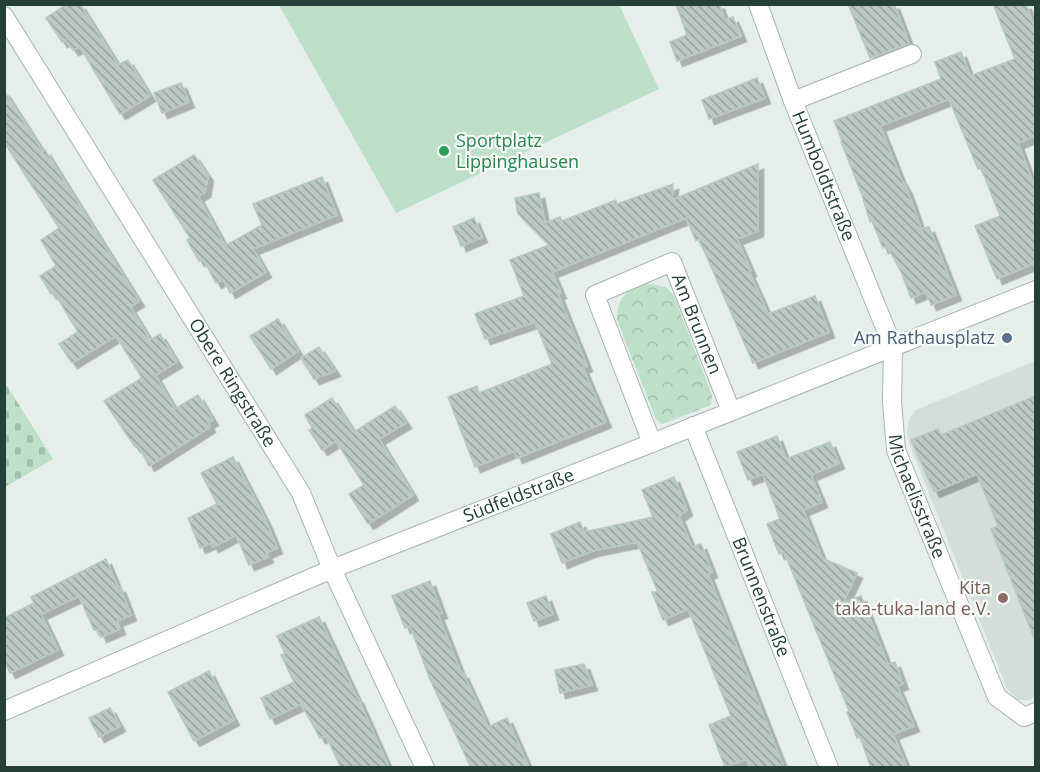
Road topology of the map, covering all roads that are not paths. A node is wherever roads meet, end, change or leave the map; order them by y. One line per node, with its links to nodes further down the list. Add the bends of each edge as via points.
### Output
1 (758, 4): 4 (street, Humboldtstraße)
2 (4, 16): 10 (street, Obere Ringstraße, via 301,493)
3 (912, 54): 4 (street)
4 (793, 101): 6 (street, Humboldtstraße)
5 (1035, 290): 6 (street, Südfeldstraße)
6 (894, 346): 7 (street, Südfeldstraße); 12 (street, Michaelisstraße, via 892,402 896,450 997,697 1024,717)
7 (731, 411): 8 (street, Südfeldstraße); 9 (street, Am Brunnen, via 672,262 595,295)
8 (693, 426): 9 (street, Südfeldstraße); 14 (street, Brunnenstraße)
9 (652, 443): 10 (street, Südfeldstraße)
10 (332, 568): 11 (street, Südfeldstraße); 13 (street, Obere Ringstraße)
11 (4, 711)
12 (1035, 712)
13 (425, 768)
14 (829, 768)

